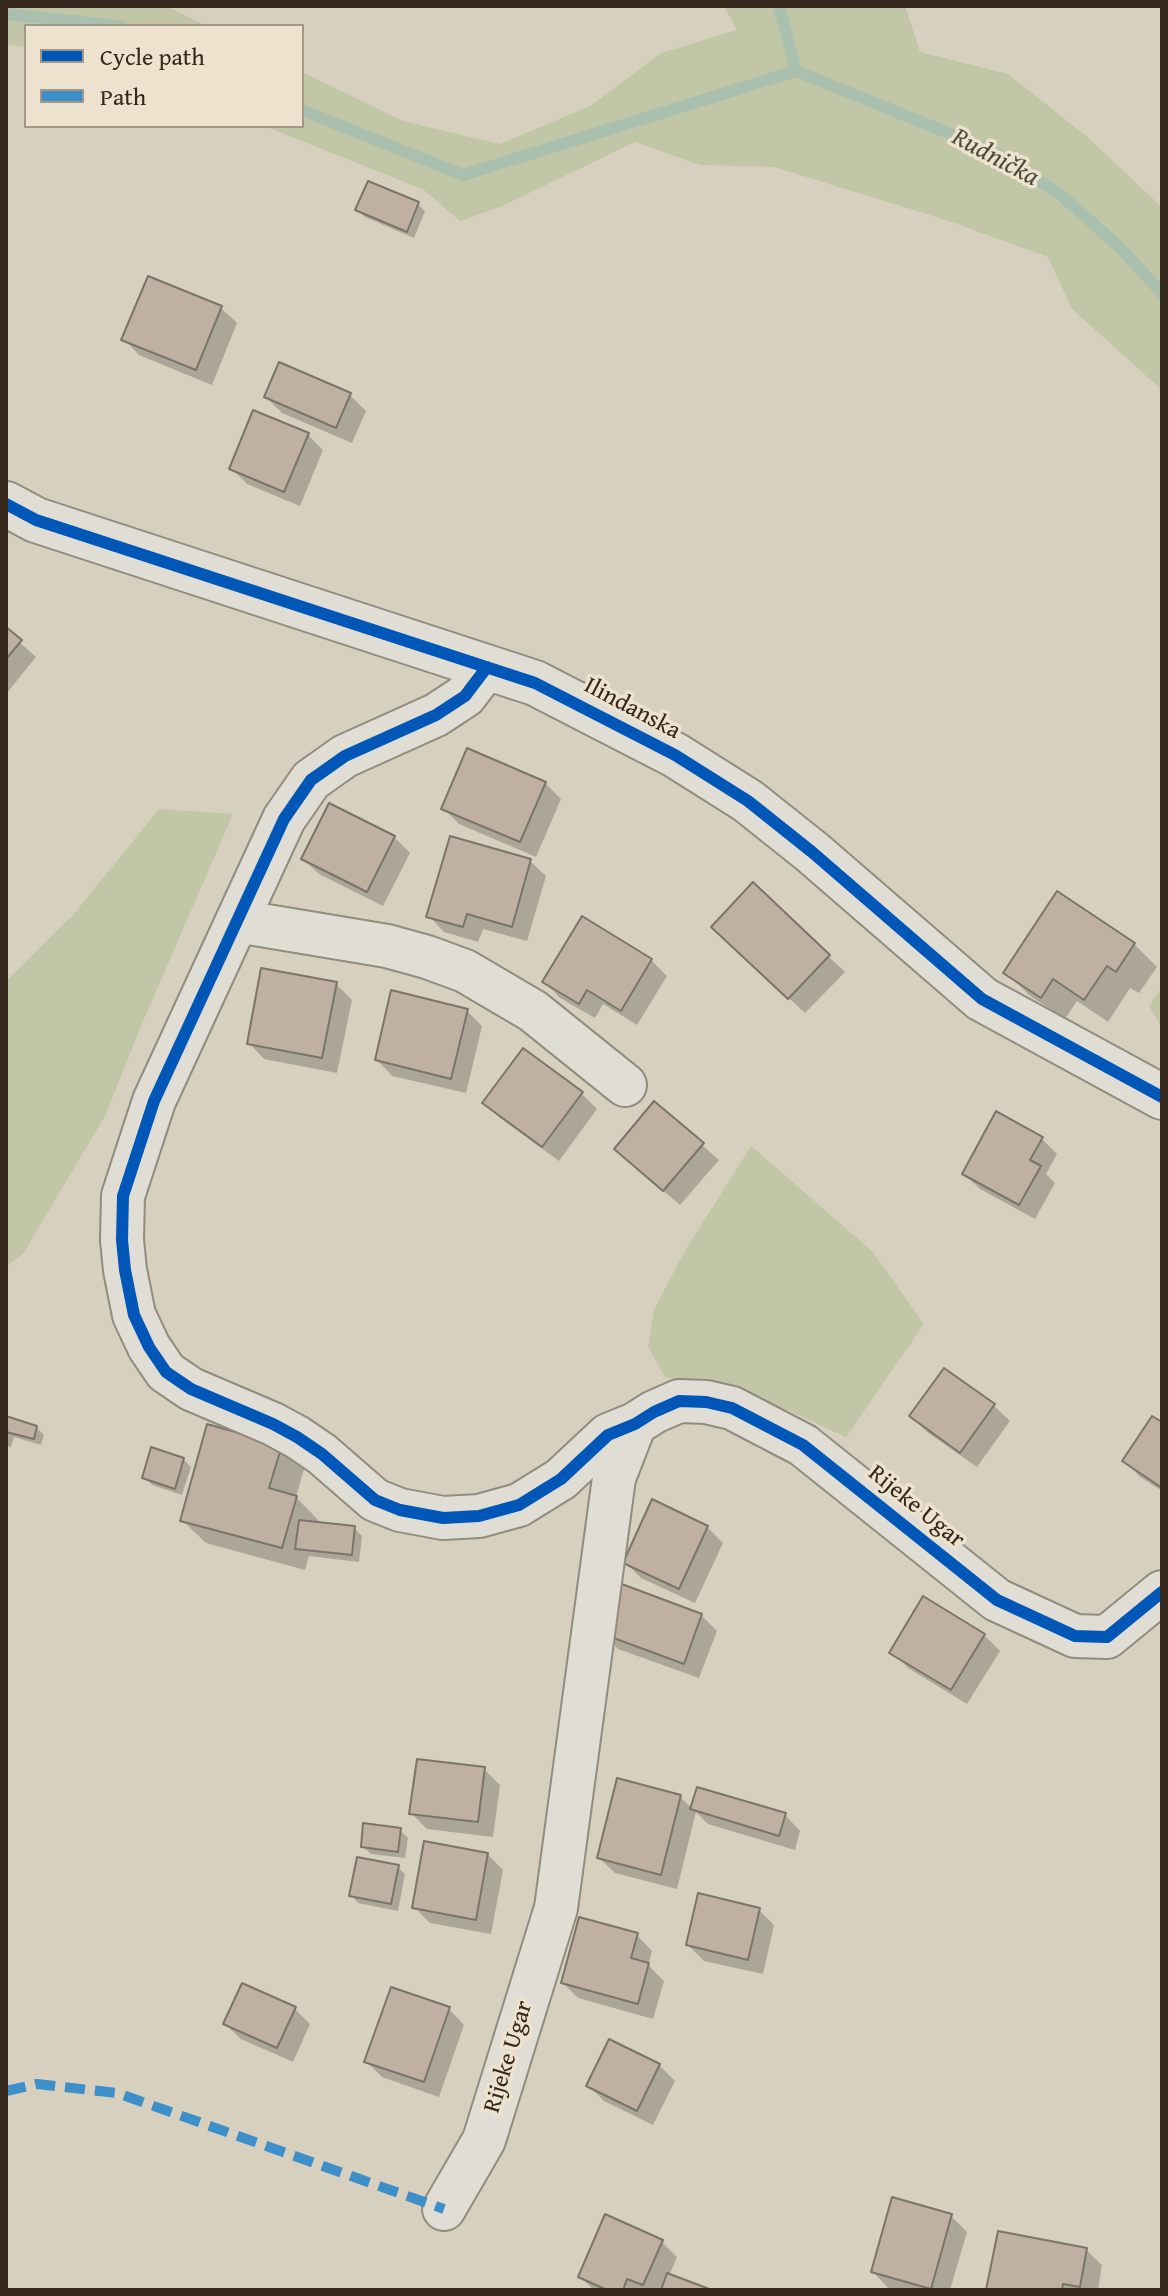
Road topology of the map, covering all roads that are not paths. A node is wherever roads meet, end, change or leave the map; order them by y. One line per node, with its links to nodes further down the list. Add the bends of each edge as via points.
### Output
1 (6, 504): 2 (street, Ilindanska, via 36,520)
2 (487, 667): 3 (street, via 465,696 436,715 345,756 311,780 284,819); 5 (street, Ilindanska, via 549,690 675,755 748,801 982,999)
3 (237, 921): 4 (street, via 387,946 465,971 533,1011); 6 (street, via 154,1101 123,1196 124,1255 134,1315 166,1372 191,1389 297,1437 375,1500 443,1518 479,1516 519,1505 561,1479 608,1435)
4 (625, 1085)
5 (1162, 1097)
6 (635, 1424): 7 (street, Rijeke Ugar, via 679,1401 732,1408 803,1445 997,1600 1075,1636 1107,1637); 8 (street, Rijeke Ugar, via 614,1478 556,1908 484,2140)
7 (1162, 1592)
8 (444, 2209)

